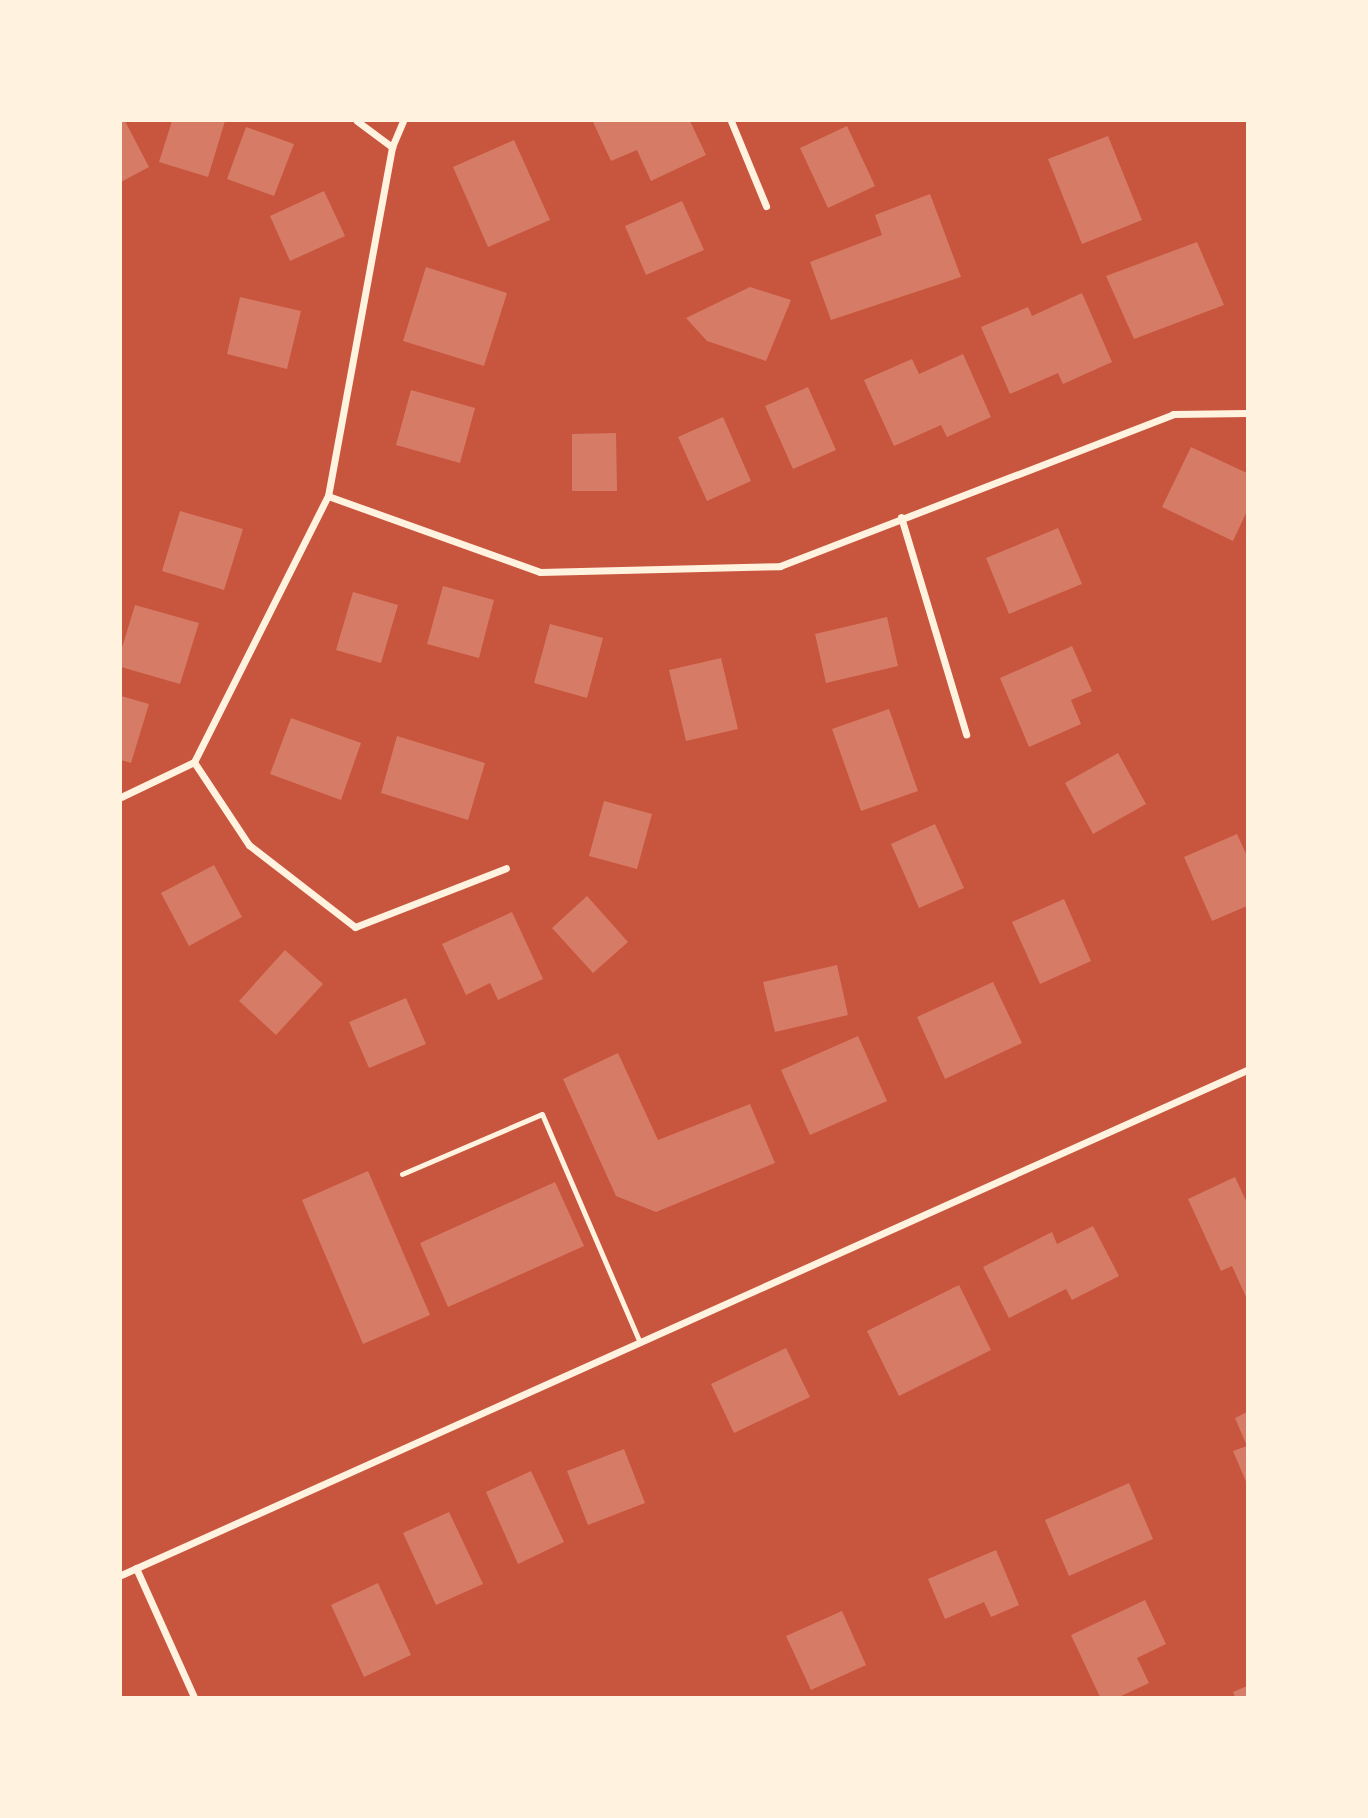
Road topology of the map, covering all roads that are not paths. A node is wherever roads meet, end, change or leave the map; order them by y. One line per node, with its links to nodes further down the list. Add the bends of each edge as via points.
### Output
1 (357, 121): 4 (street)
2 (403, 121): 4 (street)
3 (731, 121): 5 (street)
4 (392, 147): 7 (street)
5 (766, 206)
6 (1247, 413): 8 (street, via 1173,414)
7 (328, 496): 8 (street, via 540,572 780,566); 10 (street)
8 (901, 517): 9 (street)
9 (966, 734)
10 (194, 762): 11 (street); 12 (street, via 249,845 355,927)
11 (121, 797)
12 (506, 868)
13 (1247, 1070): 15 (street)
14 (402, 1174): 15 (lane, via 542,1114)
15 (640, 1343): 16 (street)
16 (136, 1568): 17 (street); 18 (street)
17 (121, 1575)
18 (194, 1697)

